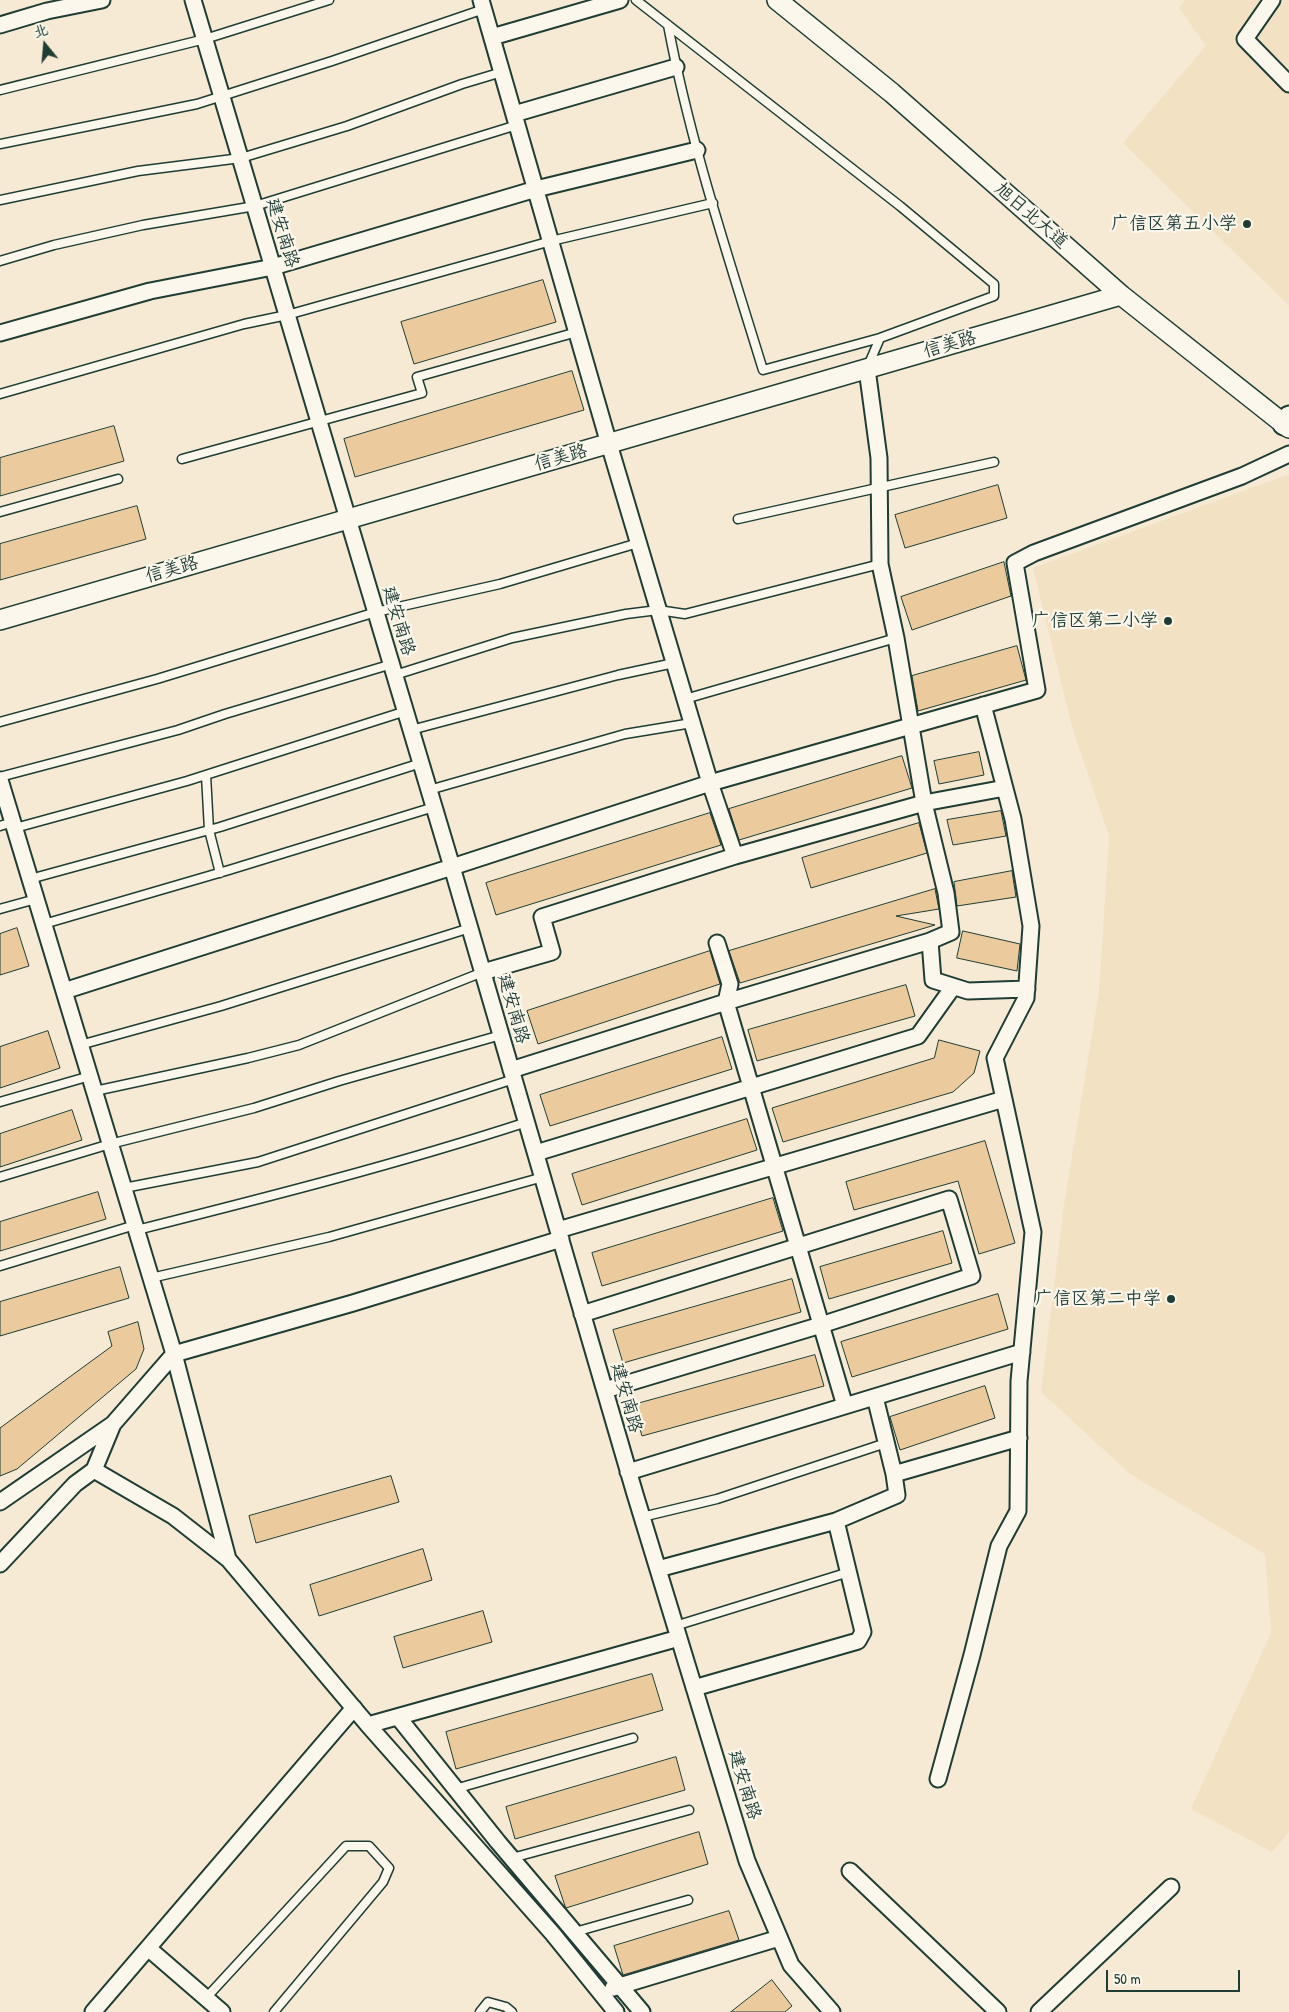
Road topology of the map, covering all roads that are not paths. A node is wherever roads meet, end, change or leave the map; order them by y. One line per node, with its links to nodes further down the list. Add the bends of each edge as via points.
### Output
1 (102, 0): 9 (street, via 47,10)
2 (193, 0): 12 (street, 建安南路)
3 (329, 0): 12 (lane)
4 (620, 0): 11 (street)
5 (636, 0): 10 (lane)
6 (776, 0): 29 (street, 旭日北大道, via 892,93)
7 (1272, 0): 15 (street, via 1245,39)
8 (483, 5): 11 (street); 17 (lane)
9 (0, 25)
10 (668, 25): 13 (lane); 33 (lane, via 900,206 994,284 994,296)
11 (492, 37): 14 (street)
12 (205, 39): 16 (lane); 17 (street, 建安南路)
13 (676, 67): 18 (street); 20 (lane)
14 (502, 72): 18 (street); 21 (lane)
15 (1289, 84)
16 (0, 90)
17 (222, 96): 19 (lane, via 197,104); 21 (street, 建安南路)
18 (516, 120): 22 (street); 25 (lane)
19 (0, 144)
20 (697, 150): 22 (street); 24 (lane)
21 (241, 158): 23 (lane, via 138,171); 25 (street, 建安南路)
22 (536, 189): 26 (street); 28 (street)
23 (0, 200)
24 (713, 203): 26 (lane); 33 (lane, via 763,370)
25 (255, 206): 27 (lane, via 143,225); 28 (street, 建安南路)
26 (551, 241): 30 (lane); 31 (street)
27 (0, 261)
28 (273, 267): 30 (street, 建安南路); 32 (street, via 150,291)
29 (1121, 295): 34 (street, 信美路); 37 (street, 旭日北大道)
30 (287, 315): 35 (lane, via 244,324); 36 (street, 建安南路)
31 (576, 332): 36 (lane, via 417,377 422,393); 38 (street)
32 (0, 333)
33 (880, 338): 34 (lane)
34 (867, 369): 38 (street, 信美路); 43 (street, via 879,458)
35 (0, 394)
36 (319, 421): 40 (lane); 45 (street, 建安南路)
37 (1287, 423)
38 (609, 444): 45 (street, 信美路); 47 (street)
39 (1289, 454): 56 (street, via 1242,476 1014,563 1037,690)
40 (182, 459)
41 (994, 462): 43 (lane)
42 (118, 479): 44 (lane)
43 (879, 488): 46 (lane); 48 (street)
44 (0, 512)
45 (348, 519): 50 (street, 建安南路); 51 (street, 信美路)
46 (738, 519)
47 (638, 543): 49 (street); 50 (lane, via 500,584)
48 (880, 564): 49 (lane, via 685,614); 52 (street)
49 (658, 610): 53 (street); 54 (lane, via 512,638)
50 (376, 612): 54 (street, 建安南路); 58 (lane, via 157,680)
51 (0, 620)
52 (896, 638): 55 (lane); 60 (street)
53 (674, 663): 55 (street); 61 (lane)
54 (393, 669): 57 (street, 建安南路); 64 (lane)
55 (685, 700): 59 (street)
56 (983, 705): 60 (street); 66 (street)
57 (406, 711): 61 (street, 建安南路); 63 (lane)
58 (0, 722)
59 (692, 723): 65 (street); 67 (lane, via 625,734)
60 (910, 726): 65 (street); 68 (street)
61 (411, 730): 62 (street, 建安南路)
62 (421, 763): 67 (street, 建安南路); 71 (lane)
63 (206, 775): 70 (lane); 71 (lane)
64 (0, 778): 70 (street)
65 (710, 783): 72 (street); 73 (street)
66 (1005, 788): 68 (street); 84 (street, via 1032,926)
67 (429, 790): 69 (street, 建安南路)
68 (924, 803): 72 (street); 80 (street, via 946,893 951,932)
69 (434, 807): 73 (street, 建安南路); 74 (lane)
70 (9, 825): 75 (street)
71 (209, 830): 74 (lane); 75 (lane)
72 (735, 856): 82 (street, via 542,917 552,952)
73 (452, 868): 79 (street, 建安南路); 85 (street)
74 (220, 873): 78 (lane)
75 (30, 879): 76 (street)
76 (36, 899): 77 (lane); 78 (street)
77 (0, 909)
78 (44, 924): 85 (street)
79 (470, 928): 82 (street, 建安南路); 88 (lane, via 222,1006)
80 (930, 941): 83 (street, via 933,980); 86 (street)
81 (717, 943): 86 (street, via 730,984)
82 (483, 972): 87 (street, 建安南路); 92 (lane, via 299,1045)
83 (953, 987): 84 (street, via 968,992); 91 (street, via 918,1036)
84 (1027, 989): 93 (street, via 1026,998 996,1058)
85 (64, 990): 88 (street)
86 (726, 1002): 89 (street); 91 (street)
87 (501, 1035): 89 (street, 建安南路); 96 (lane, via 254,1108)
88 (80, 1045): 90 (street)
89 (513, 1074): 95 (street, 建安南路); 101 (lane, via 258,1162)
90 (90, 1076): 92 (street); 94 (lane)
91 (751, 1086): 97 (street); 98 (street)
92 (95, 1091): 96 (street)
93 (1004, 1099): 98 (street); 109 (street, via 1034,1232)
94 (0, 1102)
95 (527, 1122): 97 (street, 建安南路); 102 (lane, via 439,1151 277,1195)
96 (110, 1144): 99 (lane); 101 (street)
97 (536, 1153): 100 (street, 建安南路)
98 (775, 1166): 103 (street); 104 (street)
99 (0, 1177)
100 (543, 1177): 103 (street, 建安南路); 106 (lane, via 329,1236)
101 (124, 1188): 102 (street)
102 (136, 1228): 105 (lane); 106 (street)
103 (559, 1235): 107 (street, 建安南路); 110 (street, via 354,1303)
104 (799, 1248): 107 (street); 108 (street); 108 (street, via 949,1199 972,1276)
105 (0, 1266)
106 (151, 1278): 110 (street)
107 (582, 1314): 111 (street, 建安南路)
108 (821, 1325): 111 (street); 113 (street)
109 (1022, 1352): 112 (street); 115 (street)
110 (174, 1354): 114 (street); 123 (street)
111 (605, 1390): 118 (street, 建安南路)
112 (875, 1397): 113 (street); 116 (street)
113 (845, 1406): 118 (street)
114 (113, 1424): 117 (street); 120 (street)
115 (1019, 1438): 119 (street); 133 (street, via 1018,1511 999,1546)
116 (886, 1443): 119 (street); 121 (lane, via 717,1499)
117 (94, 1470): 123 (street, via 173,1516); 124 (street, via 75,1484)
118 (628, 1472): 121 (street, 建安南路)
119 (894, 1474): 122 (street, via 897,1495)
120 (0, 1502)
121 (642, 1517): 125 (street, 建安南路)
122 (836, 1521): 125 (street); 126 (street)
123 (228, 1559): 129 (street)
124 (0, 1564)
125 (658, 1570): 127 (street, 建安南路)
126 (849, 1572): 127 (lane); 128 (street, via 863,1632 858,1641)
127 (677, 1632): 128 (street, 建安南路); 130 (street)
128 (694, 1688): 141 (street, 建安南路, via 748,1861)
129 (354, 1708): 131 (street); 142 (street)
130 (398, 1717): 131 (street); 134 (street)
131 (368, 1725): 144 (street)
132 (633, 1738): 134 (lane)
133 (938, 1779)
134 (455, 1789): 136 (street)
135 (689, 1810): 136 (lane)
136 (512, 1858): 140 (street)
137 (850, 1871): 154 (street)
138 (1171, 1887): 155 (street)
139 (688, 1900): 140 (lane)
140 (575, 1932): 143 (street)
141 (780, 1938): 143 (street); 153 (street, 建安南路, via 791,1965)
142 (148, 1948): 145 (street); 146 (street)
143 (620, 1986): 144 (street); 152 (street)
144 (600, 1992): 151 (street)
145 (206, 1998): 147 (street); 148 (lane, via 346,1846 370,1846 389,1868 383,1882)
146 (93, 2012)
147 (222, 2012)
148 (274, 2012)
149 (480, 2012): 150 (lane, via 488,2002)
150 (512, 2012)
151 (616, 2012)
152 (642, 2012)
153 (832, 2012)
154 (998, 2012)
155 (1039, 2012)

